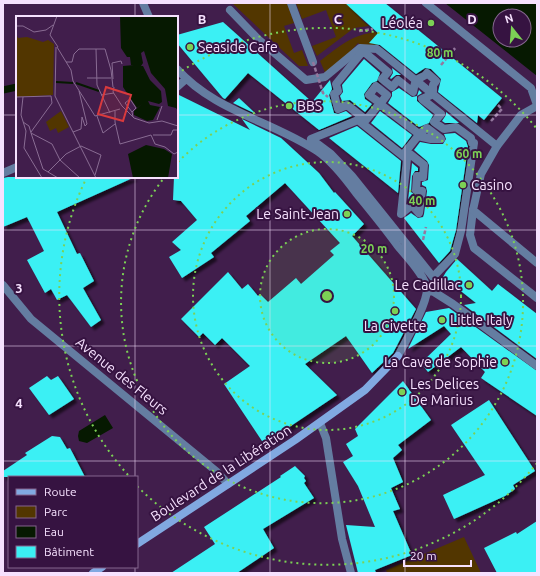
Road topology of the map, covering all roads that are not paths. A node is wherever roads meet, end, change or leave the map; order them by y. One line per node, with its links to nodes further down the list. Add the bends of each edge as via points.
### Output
1 (143, 3): 5 (street)
2 (291, 3): 6 (street)
3 (426, 3): 12 (street, via 531,88)
4 (230, 10): 9 (street, via 306,80 325,77 360,48 377,49)
5 (149, 16)
6 (313, 62)
7 (178, 70): 8 (street)
8 (186, 79): 10 (street); 19 (street, via 221,104 288,134 319,152 336,169 412,262 423,278)
9 (416, 81): 11 (street); 11 (street, via 427,74 433,78 436,81); 11 (street, via 413,92 398,80 392,87 382,80 388,72 363,51 336,84 338,91 334,94 338,109 347,105 366,120 380,103 369,95 376,86 387,95 380,104 419,134 427,128 441,139 418,136 406,151 424,165 424,177 417,176 416,190 422,191 419,213 412,205 401,214 407,159 358,120 311,139 331,154 352,176 433,277 455,254 461,231 474,143 456,127 444,129 434,122 441,114 422,99)
10 (178, 85)
11 (432, 93): 13 (street)
12 (537, 105): 13 (street, via 522,115)
13 (497, 146): 16 (street, via 481,174)
14 (16, 167): 15 (street)
15 (3, 173)
16 (473, 210): 17 (street); 20 (street, via 470,235 474,248)
17 (537, 262)
18 (3, 285): 24 (street, Avenue des Fleurs, via 31,319 216,470)
19 (427, 290): 21 (street, via 422,307); 22 (street, via 453,304)
20 (537, 298)
21 (398, 356): 23 (main road, Boulevard de la Libération, via 365,390)
22 (537, 366)
23 (320, 423): 24 (main road, Boulevard de la Libération); 26 (street, via 326,438 342,539)
24 (228, 484): 25 (main road, Boulevard de la Libération)
25 (138, 543)
26 (351, 573)

